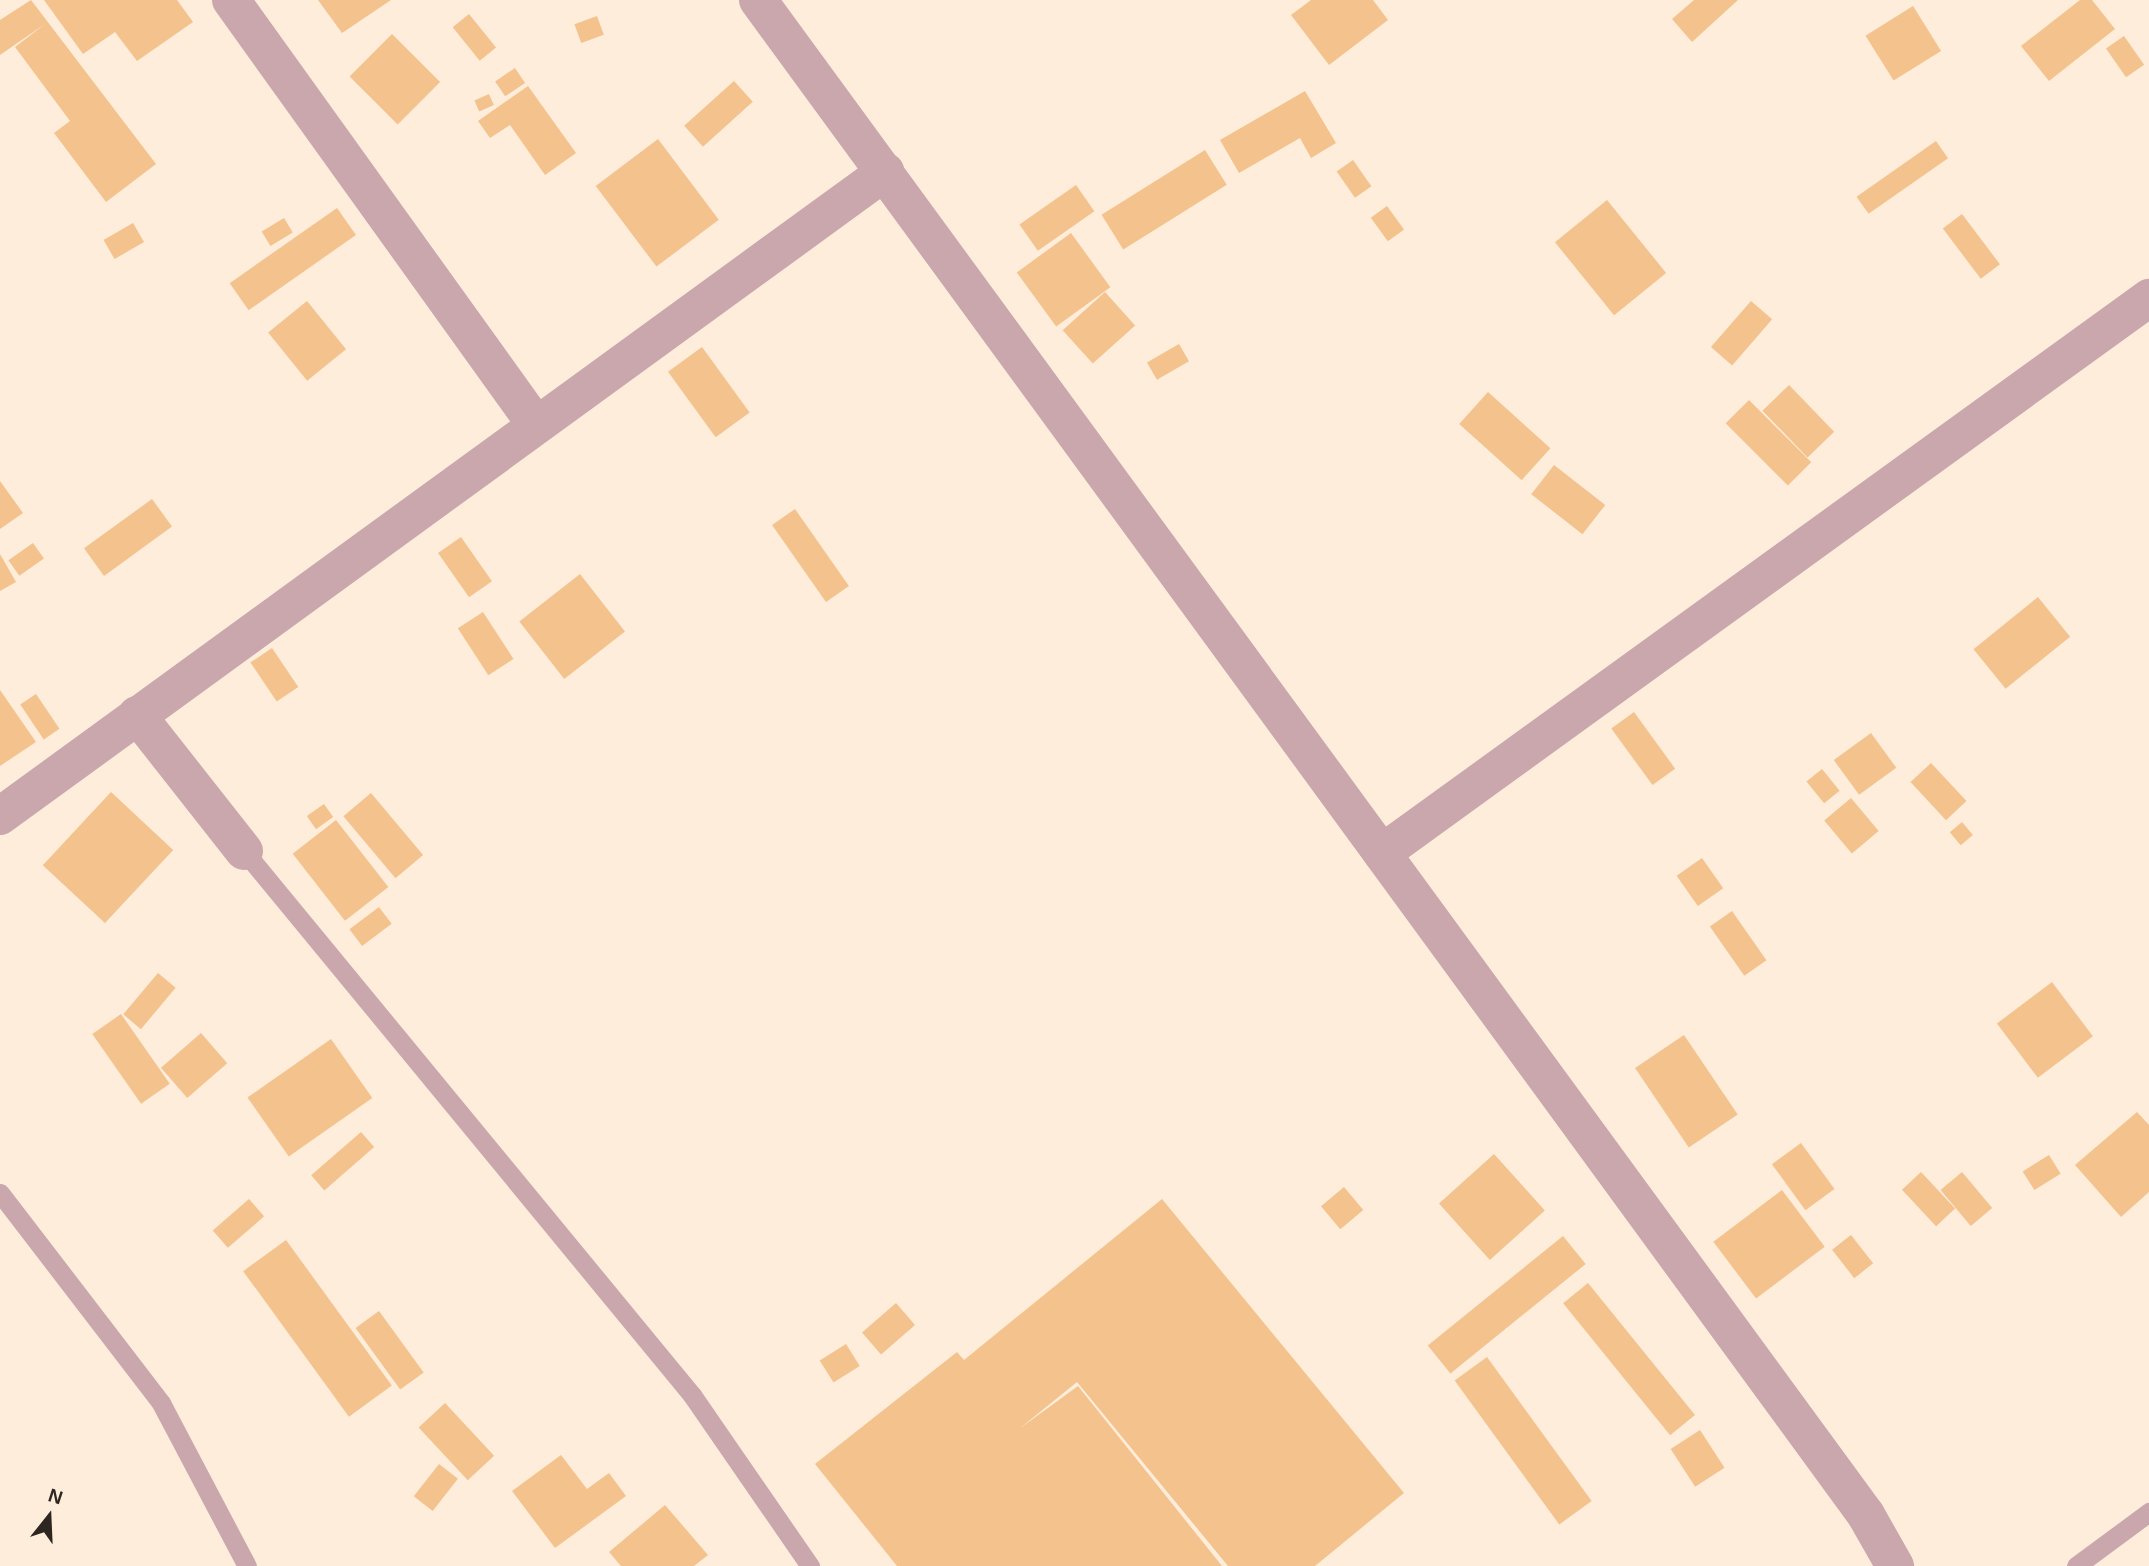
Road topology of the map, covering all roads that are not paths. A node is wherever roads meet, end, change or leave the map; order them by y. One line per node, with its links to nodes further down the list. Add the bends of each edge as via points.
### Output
1 (231, 0): 5 (street)
2 (758, 0): 3 (street)
3 (885, 172): 5 (street); 9 (street)
4 (2149, 298): 9 (street)
5 (536, 425): 6 (street)
6 (137, 715): 7 (street); 8 (street)
7 (0, 816)
8 (244, 851): 13 (lane, via 692,1395)
9 (1382, 853): 14 (street, via 1866,1515)
10 (0, 1193): 12 (lane, via 161,1403)
11 (2149, 1511): 15 (lane)
12 (247, 1566)
13 (810, 1566)
14 (1895, 1566)
15 (2076, 1566)

